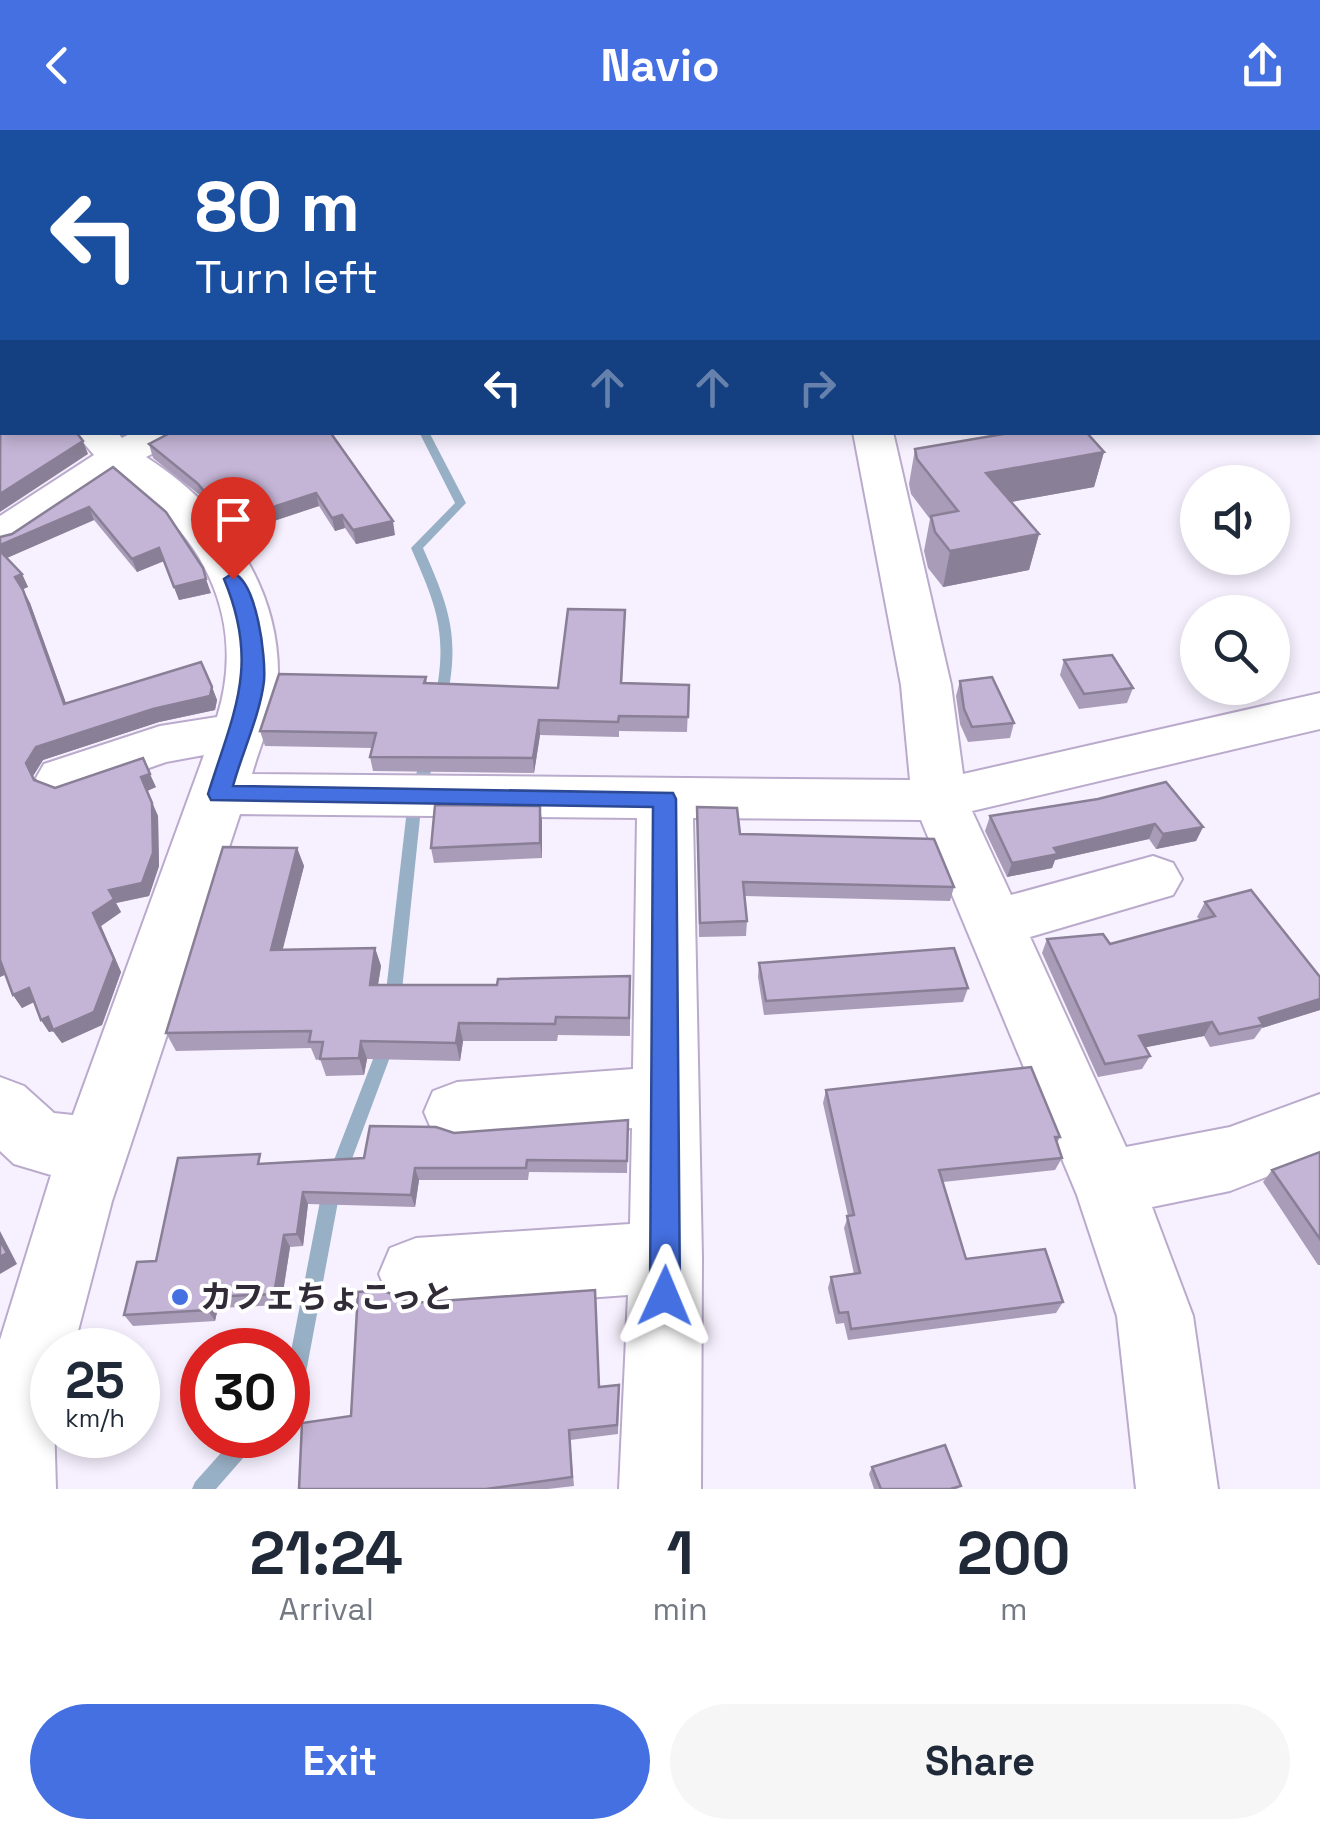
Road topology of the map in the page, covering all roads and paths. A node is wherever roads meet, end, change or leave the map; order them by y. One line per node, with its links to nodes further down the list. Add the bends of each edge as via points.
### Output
1 (874, 435): 8 (street, via 926,685)
2 (126, 441): 3 (street); 5 (street, via 147,476 217,544 249,615 254,681)
3 (0, 535)
4 (1315, 718): 8 (street)
5 (238, 731): 6 (street, via 160,745); 7 (street)
6 (63, 778)
7 (219, 794): 9 (street); 16 (street)
8 (939, 798): 9 (street); 11 (street)
9 (665, 799): 12 (street)
10 (1152, 879): 11 (street)
11 (994, 924): 17 (street)
12 (665, 1096): 14 (street); 18 (street)
13 (0, 1107): 16 (street, via 38,1142)
14 (457, 1112)
15 (1320, 1125): 17 (street, via 1230,1158)
16 (94, 1150): 20 (street, via 14,1425)
17 (1107, 1184): 22 (street, via 1154,1316)
18 (666, 1257): 19 (street); 21 (street)
19 (416, 1274)
20 (15, 1489)
21 (660, 1489)
22 (1178, 1489)

